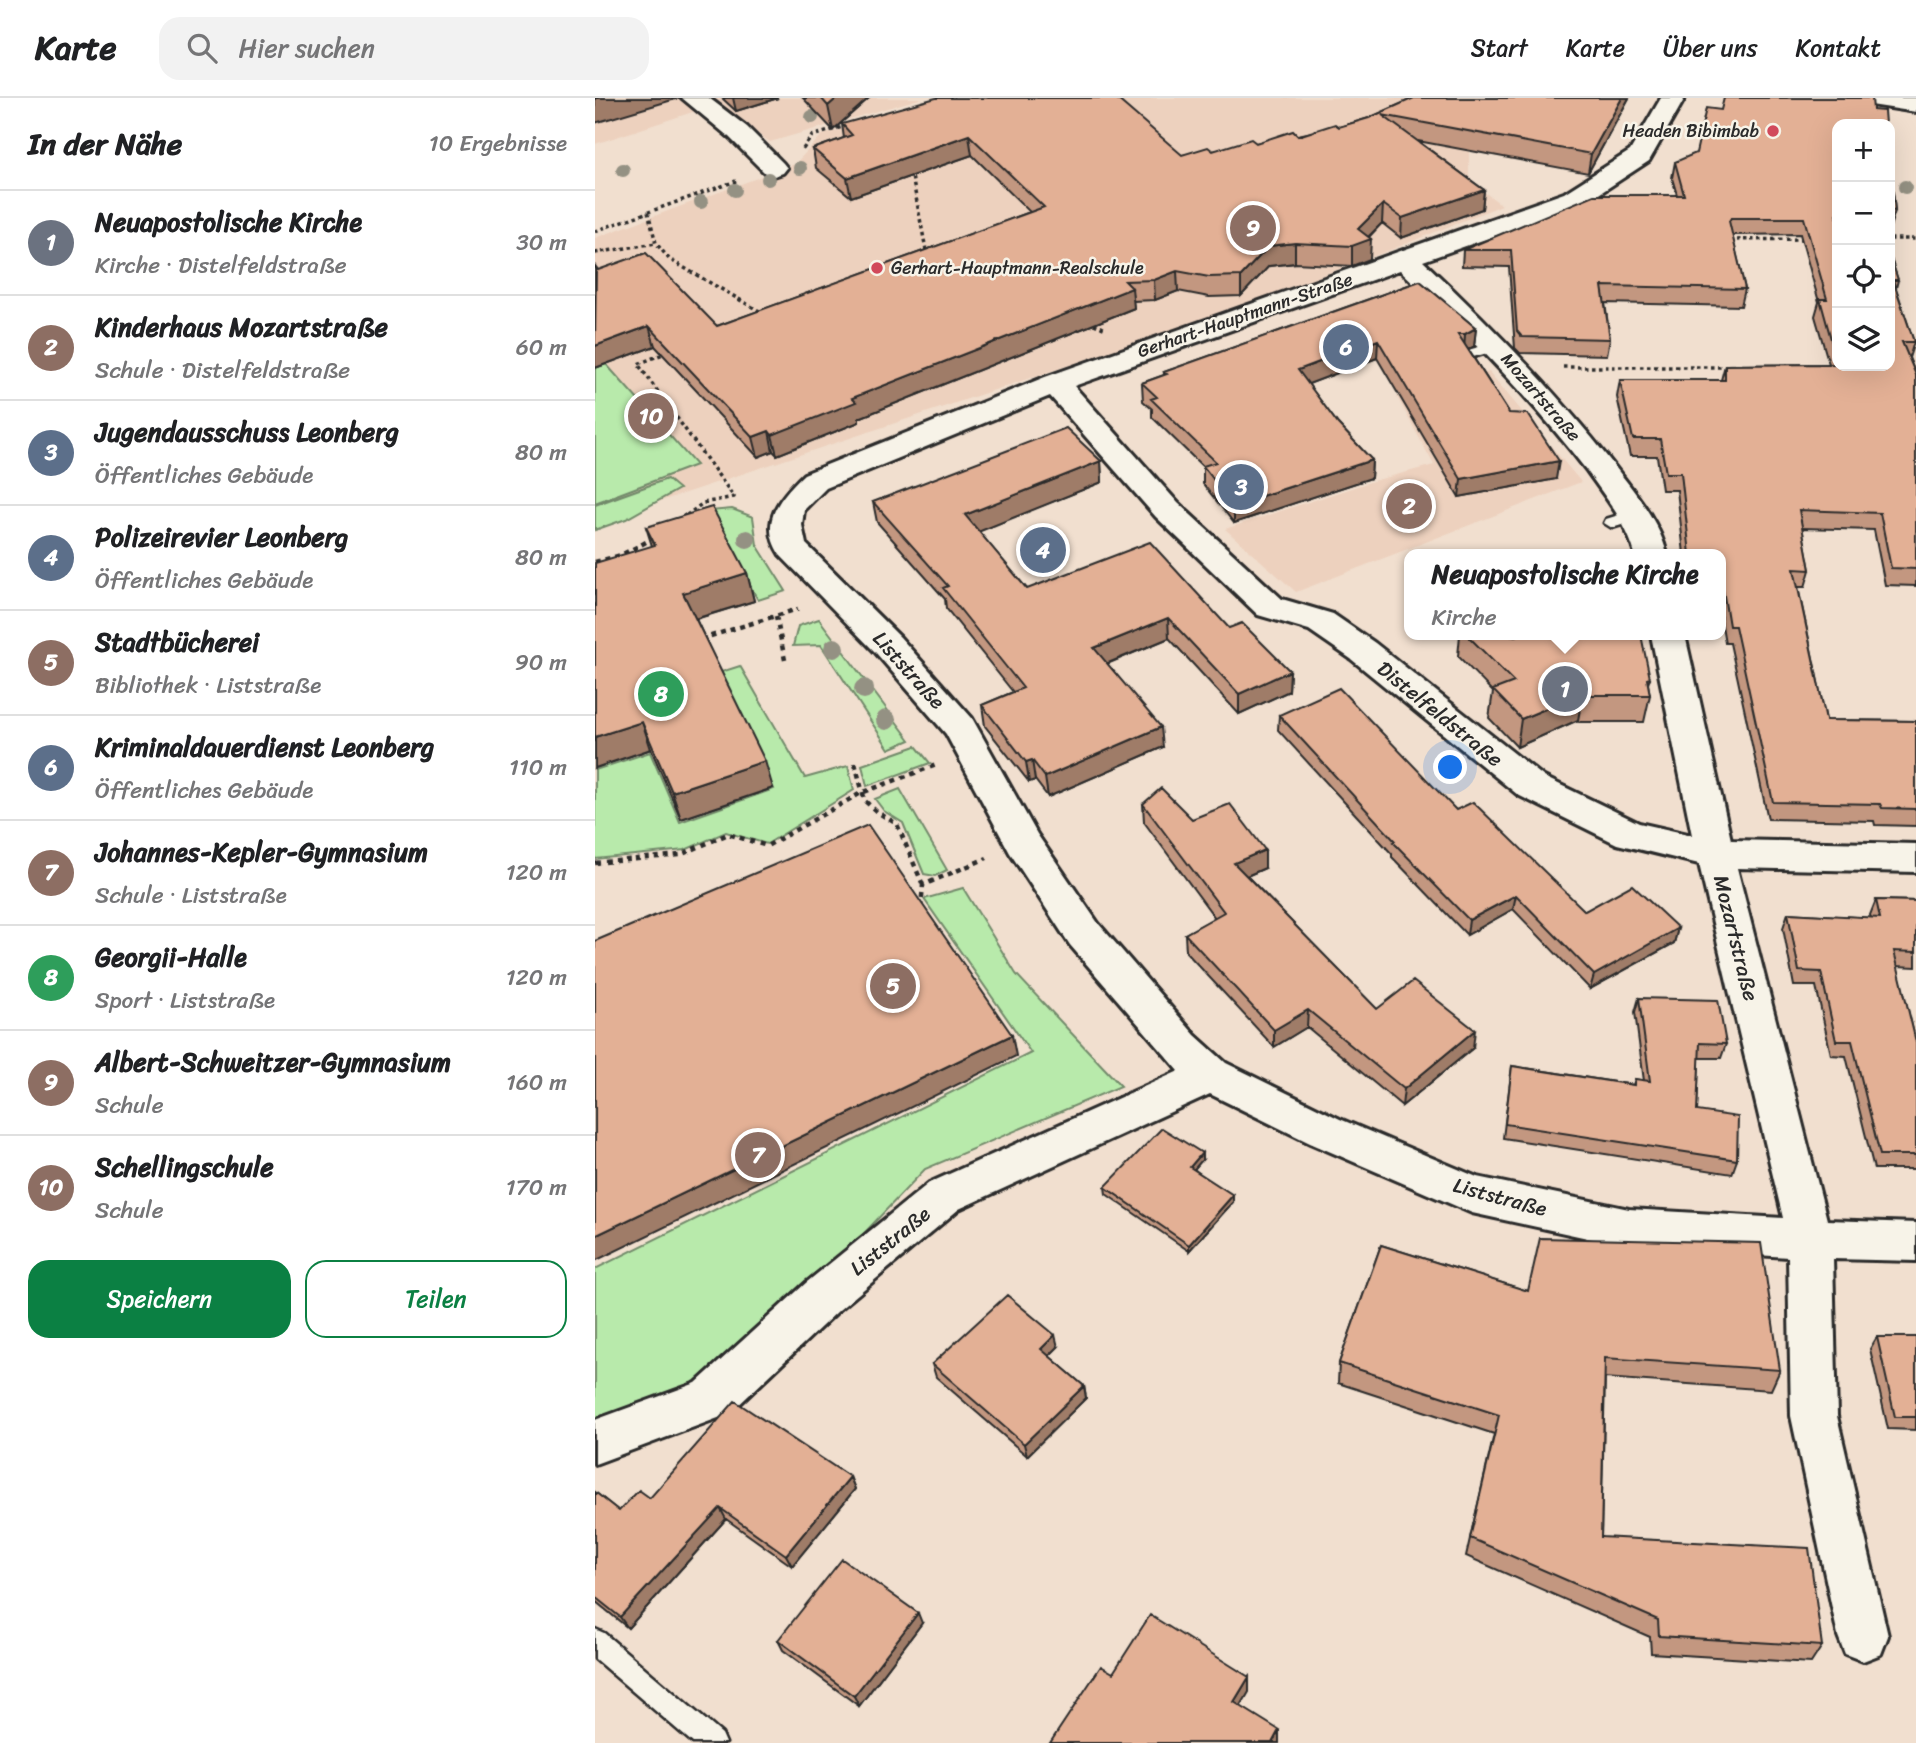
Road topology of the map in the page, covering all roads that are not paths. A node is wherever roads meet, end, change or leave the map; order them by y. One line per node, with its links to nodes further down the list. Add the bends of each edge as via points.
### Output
1 (694, 98): 5 (street)
2 (1673, 98): 6 (street, Gerhart-Hauptmann-Straße, via 1640,156 1573,199)
3 (1867, 98): 4 (street)
4 (1916, 105)
5 (774, 168)
6 (1405, 259): 7 (street, Gerhart-Hauptmann-Straße); 9 (street, Mozartstraße, via 1573,430 1624,519)
7 (1055, 383): 8 (street, Gerhart-Hauptmann-Straße, via 815,481); 11 (street, Distelfeldstraße, via 1167,510 1271,607 1321,622 1370,648 1531,786 1630,834)
8 (790, 504): 13 (street, Liststraße, via 784,526 791,548 888,645 961,727 1023,843 1084,934 1181,1047)
9 (1647, 549)
10 (1669, 640): 11 (street, Mozartstraße)
11 (1715, 854): 12 (street, Distelfeldstraße); 14 (street, Mozartstraße)
12 (1916, 858)
13 (1211, 1075): 14 (street, Liststraße, via 1325,1131 1472,1194 1629,1228); 16 (street, Liststraße, via 944,1196 823,1296 712,1399)
14 (1810, 1239): 15 (street, Liststraße); 17 (street, via 1814,1416)
15 (1916, 1242)
16 (595, 1443)
17 (1863, 1636)
18 (595, 1642): 19 (lane)
19 (713, 1743)

